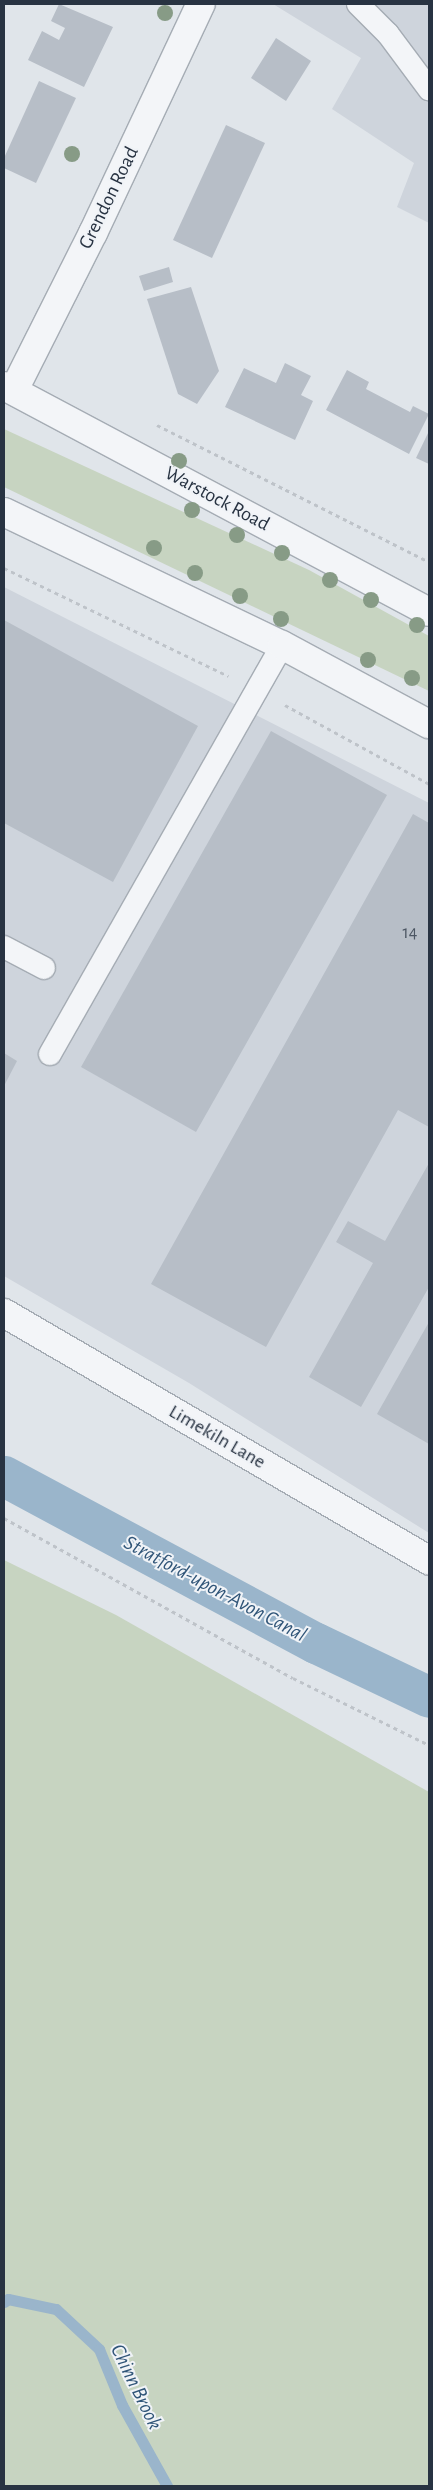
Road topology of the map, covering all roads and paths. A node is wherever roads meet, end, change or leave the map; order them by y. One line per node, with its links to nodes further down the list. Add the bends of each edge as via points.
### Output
1 (201, 4): 4 (street, Grendon Road, via 93,233)
2 (358, 4): 3 (lane, via 388,34)
3 (429, 89)
4 (9, 388): 9 (street, Warstock Road)
5 (153, 423): 7 (path)
6 (4, 512): 10 (street)
7 (429, 562)
8 (4, 568): 11 (path)
9 (429, 612)
10 (282, 645): 11 (lane); 12 (street)
11 (256, 690): 13 (path); 16 (lane)
12 (429, 724)
13 (429, 784)
14 (4, 947): 15 (lane)
15 (44, 968)
16 (50, 1054)
17 (4, 1313): 19 (street, Limekiln Lane)
18 (4, 1518): 20 (path, via 293,1678)
19 (429, 1560)
20 (429, 1744)

